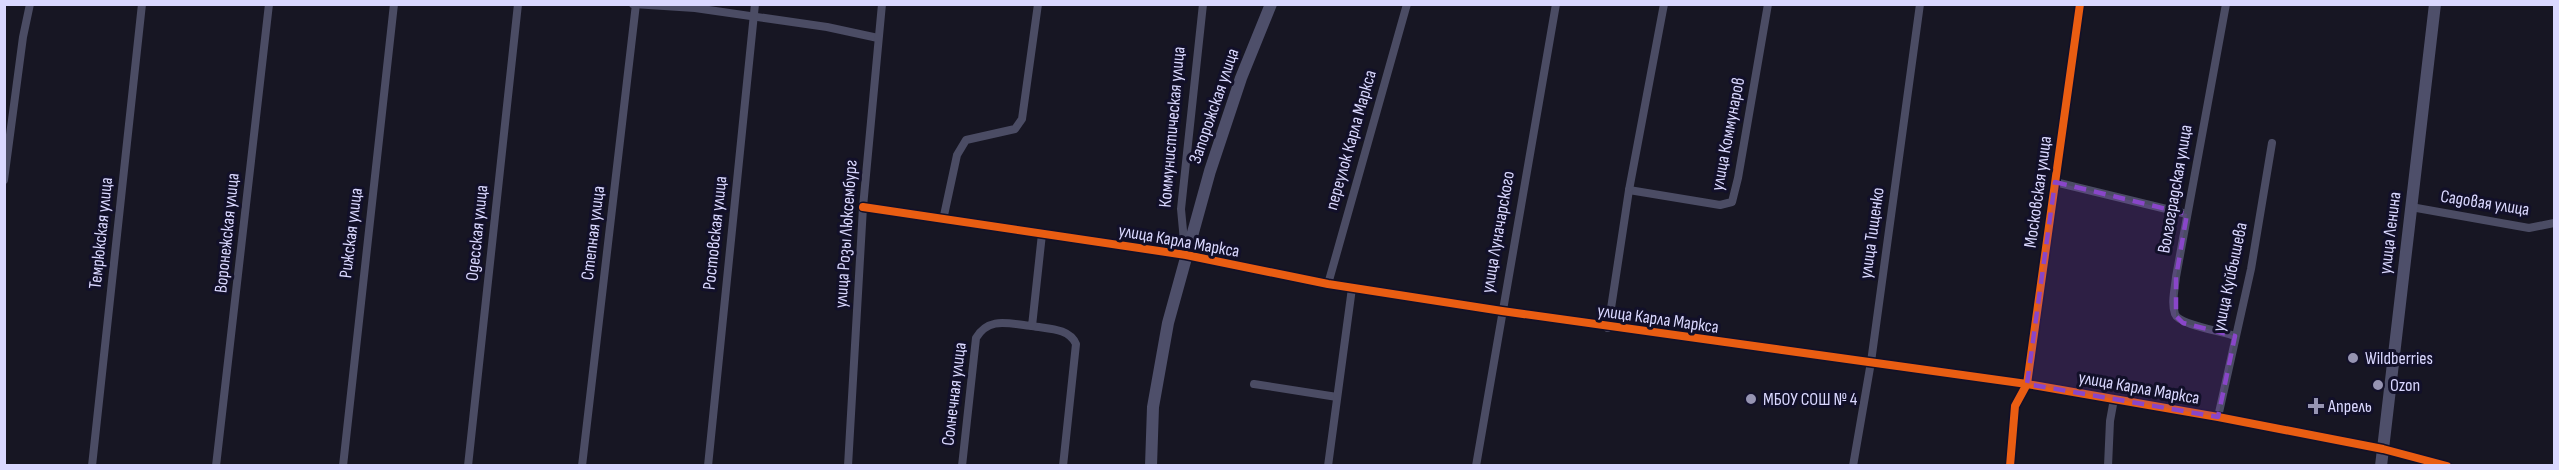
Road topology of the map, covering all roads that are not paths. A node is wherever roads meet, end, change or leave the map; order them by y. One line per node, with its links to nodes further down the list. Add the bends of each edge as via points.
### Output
1 (30, 4): 23 (street)
2 (142, 4): 46 (street, Темрюкская улица)
3 (269, 4): 47 (street, Воронежская улица)
4 (394, 4): 48 (street, Рижская улица)
5 (518, 4): 49 (street, Одесская улица)
6 (755, 4): 20 (street, Ростовская улица)
7 (882, 4): 21 (street, улица Розы Люксембург)
8 (1038, 4): 29 (street, via 1022,119 1015,129 966,140 957,155)
9 (1203, 4): 32 (street, Коммунистическая улица, via 1181,209)
10 (1271, 4): 32 (main road, Запорожская улица, via 1241,78)
11 (1407, 4): 33 (street, переулок Карла Маркса)
12 (1556, 4): 35 (street, улица Луначарского)
13 (1664, 4): 25 (street)
14 (1768, 4): 25 (street, улица Коммунаров, via 1732,202 1720,205)
15 (1920, 4): 39 (street, улица Тищенко)
16 (2080, 4): 24 (street, Московская улица)
17 (2226, 4): 28 (street, Волгоградская улица)
18 (2435, 4): 27 (main road, улица Ленина)
19 (635, 5): 20 (street, via 695,8); 50 (street, Степная улица)
20 (753, 17): 21 (street); 51 (street, Ростовская улица)
21 (878, 38): 26 (street, улица Розы Люксембург)
22 (2272, 143): 38 (street, улица Куйбышева, via 2251,269)
23 (4, 180)
24 (2055, 182): 28 (street); 41 (street, Московская улица)
25 (1629, 190): 37 (street)
26 (862, 207): 29 (street, улица Карла Маркса); 52 (street, улица Розы Люксембург)
27 (2411, 207): 30 (street, Садовая улица, via 2529,228); 45 (main road, улица Ленина)
28 (2187, 214): 38 (street, Волгоградская улица, via 2176,277 2176,316 2183,323)
29 (943, 220): 31 (street, улица Карла Маркса)
30 (2554, 223)
31 (1042, 234): 32 (street, улица Карла Маркса); 36 (street)
32 (1186, 255): 33 (street, улица Карла Маркса); 55 (main road, Коммунистическая улица, via 1168,323 1154,407)
33 (1328, 284): 34 (street, улица Карла Маркса)
34 (1352, 288): 35 (street, улица Карла Маркса); 42 (street)
35 (1502, 311): 37 (street, улица Карла Маркса); 57 (street, улица Луначарского)
36 (1032, 326): 53 (street, Солнечная улица, via 994,323 982,327 976,338); 54 (street, Солнечная улица, via 1065,332 1076,344)
37 (1608, 328): 39 (street, улица Карла Маркса)
38 (2235, 336): 44 (street, улица Куйбышева)
39 (1871, 362): 41 (street, улица Карла Маркса); 58 (street, улица Тищенко)
40 (1254, 384): 42 (street)
41 (2027, 384): 43 (street, улица Карла Маркса); 59 (street, Московская улица, via 2015,406)
42 (1337, 397): 56 (street)
43 (2114, 399): 44 (street, улица Карла Маркса); 60 (street)
44 (2218, 417): 45 (street, улица Карла Маркса)
45 (2383, 449): 61 (main road, улица Ленина); 62 (street, улица Карла Маркса)
46 (92, 465)
47 (216, 465)
48 (343, 465)
49 (468, 465)
50 (582, 465)
51 (708, 465)
52 (848, 465)
53 (962, 465)
54 (1063, 465)
55 (1151, 465)
56 (1328, 465)
57 (1476, 465)
58 (1853, 465)
59 (2010, 465)
60 (2108, 465)
61 (2381, 465)
62 (2447, 465)

